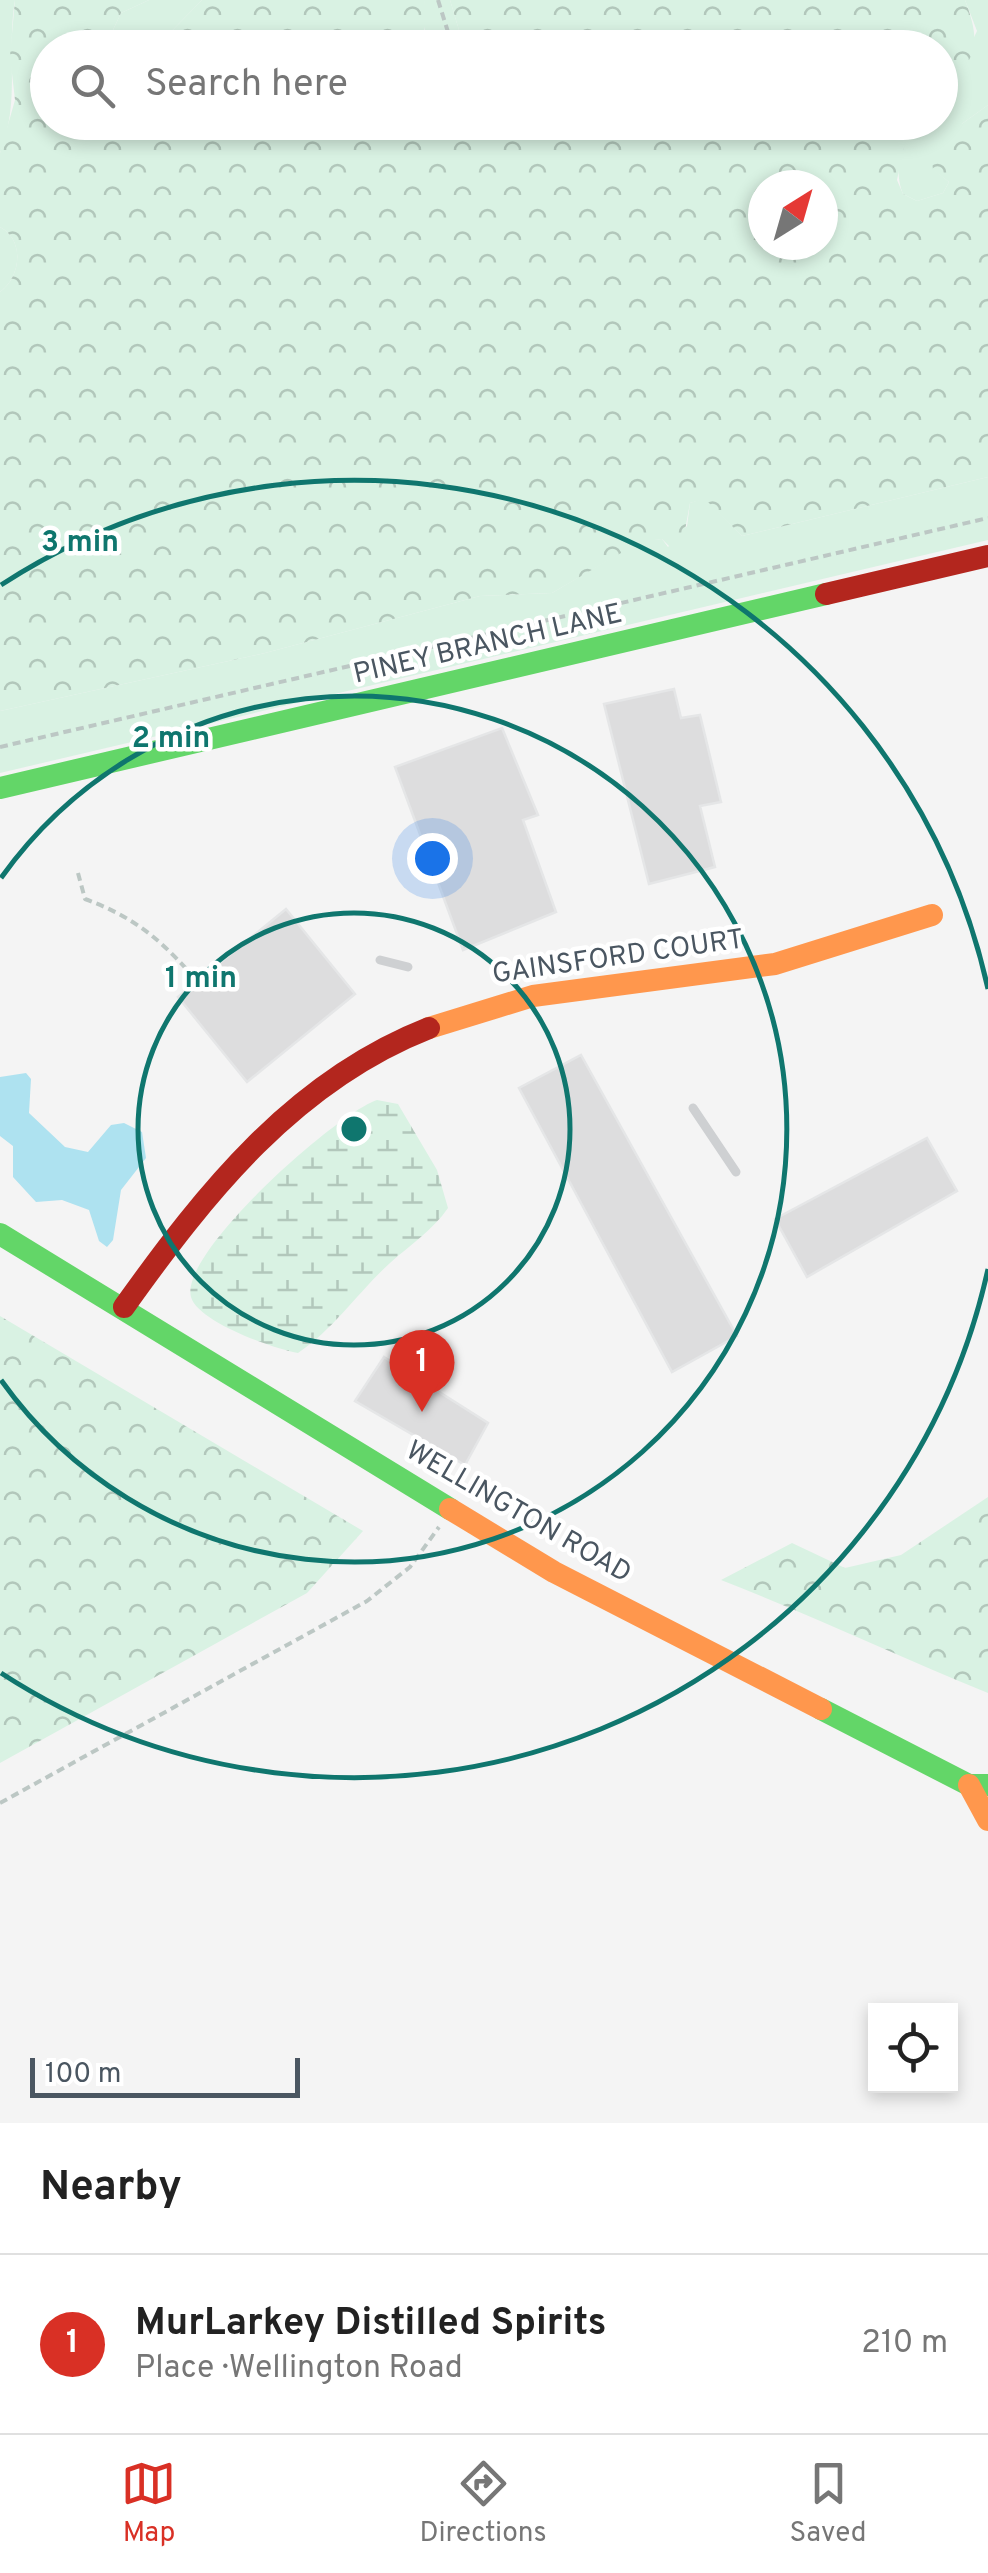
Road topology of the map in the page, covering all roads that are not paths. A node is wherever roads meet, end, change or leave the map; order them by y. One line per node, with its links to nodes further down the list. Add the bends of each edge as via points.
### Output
1 (988, 556): 2 (street, PINEY BRANCH LANE)
2 (0, 788)
3 (932, 916): 9 (street, GAINSFORD COURT, via 767,966 533,996 400,1040 338,1074 255,1140 177,1230)
4 (380, 960): 5 (lane)
5 (408, 967)
6 (693, 1108): 7 (lane)
7 (736, 1172)
8 (0, 1234): 9 (street, WELLINGTON ROAD)
9 (124, 1307): 10 (street, WELLINGTON ROAD, via 450,1511 621,1608)
10 (979, 1786): 11 (street, WELLINGTON ROAD)
11 (988, 1820)

